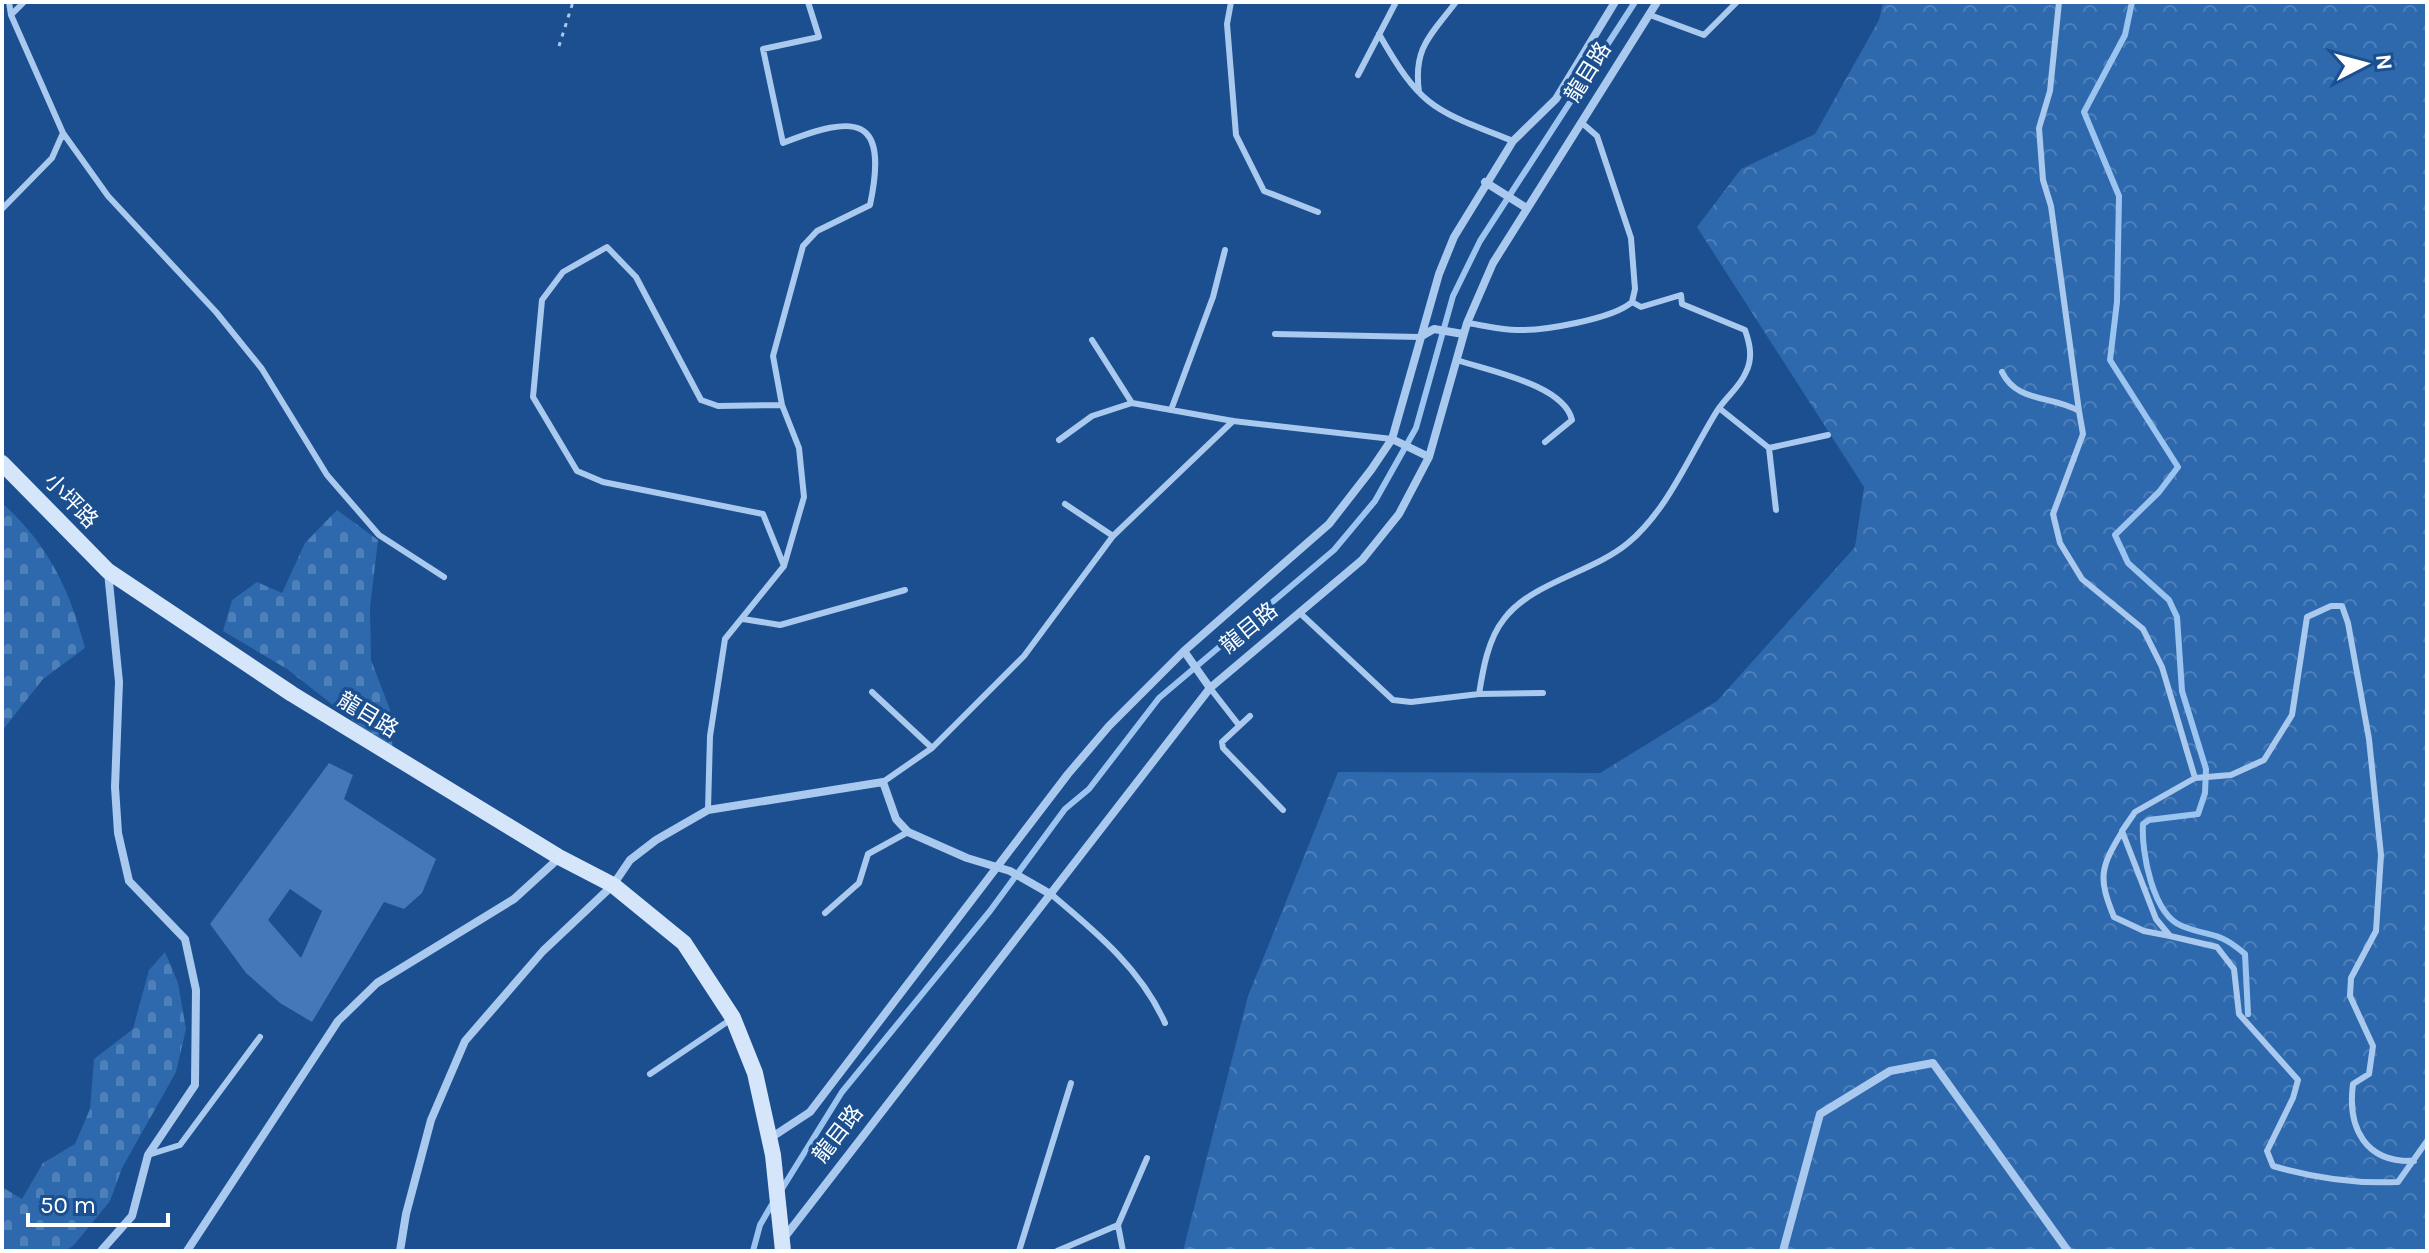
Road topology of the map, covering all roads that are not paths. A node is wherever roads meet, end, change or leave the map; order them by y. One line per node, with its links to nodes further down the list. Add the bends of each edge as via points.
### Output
1 (9, 2): 11 (lane)
2 (24, 2): 11 (lane)
3 (808, 2): 33 (lane, via 819,37 763,49 783,143 815,131 857,125 873,143 875,181 870,205 817,231 803,246 773,356)
4 (1231, 2): 22 (lane, via 1227,24 1236,135 1264,191)
5 (1396, 2): 13 (lane)
6 (1456, 2): 15 (lane, via 1415,64)
7 (1615, 2): 18 (street, 龍目路, via 1556,99)
8 (1657, 2): 12 (street, 龍目路)
9 (1737, 2): 12 (lane, via 1704,35)
10 (2059, 2): 36 (lane, via 2050,91 2039,128)
11 (11, 15): 17 (lane)
12 (1650, 15): 16 (street, 龍目路)
13 (1379, 34): 14 (lane); 15 (lane)
14 (1358, 75)
15 (1419, 96): 18 (lane, via 1439,112)
16 (1582, 123): 20 (street, 龍目路); 24 (lane, via 1597,136 1631,238)
17 (63, 133): 21 (lane, via 52,158); 50 (lane, via 108,196 262,369 338,487 379,535)
18 (1513, 141): 19 (street, 龍目路)
19 (1488, 184): 20 (street); 28 (street, 龍目路, via 1454,237)
20 (1522, 204): 25 (street, 龍目路)
21 (2, 209)
22 (1318, 212)
23 (1225, 250): 35 (lane)
24 (1632, 302): 25 (lane, via 1609,314 1536,329); 34 (lane, via 1641,307 1681,295 1682,304 1745,330 1750,357 1746,372)
25 (1467, 323): 26 (street, 龍目路)
26 (1460, 333): 28 (street, via 1434,329); 30 (street, 龍目路)
27 (1275, 334): 28 (lane)
28 (1420, 337): 40 (street, 龍目路)
29 (1092, 340): 32 (lane)
30 (1457, 360): 41 (lane, via 1552,393 1568,407 1568,427); 43 (street, 龍目路)
31 (2002, 372): 36 (lane, via 2019,393)
32 (1132, 403): 35 (lane); 39 (lane, via 1092,416)
33 (782, 405): 48 (lane, via 799,448 804,497); 48 (lane, via 718,406 701,400 636,277 607,247 563,272 542,300 533,397 577,471 603,482 763,514)
34 (1719, 408): 42 (lane); 58 (lane, via 1683,470 1630,542 1528,596 1504,618)
35 (1171, 410): 37 (lane)
36 (2079, 411): 62 (lane, via 2083,434 2053,514 2060,543 2082,579 2143,629 2162,667)
37 (1233, 421): 40 (lane); 47 (lane)
38 (1828, 435): 42 (lane)
39 (1059, 440)
40 (1396, 440): 43 (street); 54 (street, 龍目路, via 1329,524)
41 (1545, 442)
42 (1769, 448): 46 (lane)
43 (1429, 457): 52 (street, 龍目路, via 1399,514 1362,560)
44 (2, 463): 49 (street, 小坪路)
45 (1065, 504): 47 (lane)
46 (1776, 510)
47 (1113, 536): 61 (lane, via 1024,656)
48 (784, 566): 53 (lane)
49 (108, 571): 68 (street, 龍目路, via 292,694); 81 (street, via 119,682 118,833 129,881 185,939 196,990 195,1085)
50 (444, 577)
51 (905, 590): 53 (lane, via 780,625)
52 (1301, 614): 55 (street, 龍目路); 58 (lane, via 1393,700)
53 (743, 619): 64 (lane, via 725,639 718,675)
54 (1186, 653): 55 (street); 69 (street, 龍目路, via 1109,726)
55 (1210, 688): 60 (lane); 71 (street, 龍目路)
56 (872, 692): 61 (lane)
57 (1543, 693): 58 (lane)
58 (1479, 694)
59 (1250, 716): 60 (lane)
60 (1238, 724): 65 (lane, via 1222,742 1223,748)
61 (932, 748): 63 (lane)
62 (2195, 778): 66 (lane, via 2135,812); 83 (lane, via 2231,775 2264,760 2292,715 2307,617 2342,606 2369,739 2381,855 2376,931 2350,987 2373,1046 2369,1074 2353,1084 2350,1110 2365,1143 2381,1158)
63 (883, 782): 64 (street); 67 (street, via 896,819)
64 (708, 810): 70 (street, via 630,860)
65 (1283, 810)
66 (2122, 831): 73 (lane, via 2156,919); 73 (lane, via 2100,883 2114,917)
67 (908, 832): 69 (street); 72 (lane, via 868,854 859,883)
68 (559, 857): 70 (street, 龍目路); 87 (street, via 514,899 377,983 338,1021)
69 (998, 868): 71 (street); 80 (street, 龍目路, via 810,1112)
70 (613, 885): 74 (street, 龍目路, via 684,943); 88 (street, via 543,951 465,1041 431,1120)
71 (1052, 895): 75 (lane, via 1110,944 1155,1001); 85 (street, 龍目路)
72 (825, 913)
73 (2170, 936): 83 (lane, via 2217,947 2234,969 2239,1014 2298,1080 2267,1151 2273,1166 2372,1183 2398,1182)
74 (733, 1018): 77 (lane); 80 (street, 龍目路, via 755,1073)
75 (1165, 1023)
76 (260, 1037): 81 (lane, via 180,1145)
77 (650, 1074)
78 (1071, 1083): 89 (lane)
79 (2427, 1141): 83 (lane)
80 (771, 1147): 85 (street, 龍目路)
81 (148, 1155): 86 (street, via 132,1216)
82 (1147, 1158): 84 (lane)
83 (2414, 1161)
84 (1118, 1225): 90 (lane); 91 (lane)
85 (782, 1246)
86 (101, 1251)
87 (187, 1251)
88 (400, 1251)
89 (1019, 1251)
90 (1057, 1251)
91 (1123, 1251)
92 (1783, 1251): 93 (street, via 1820,1114 1890,1071 1933,1063)
93 (2068, 1251)

